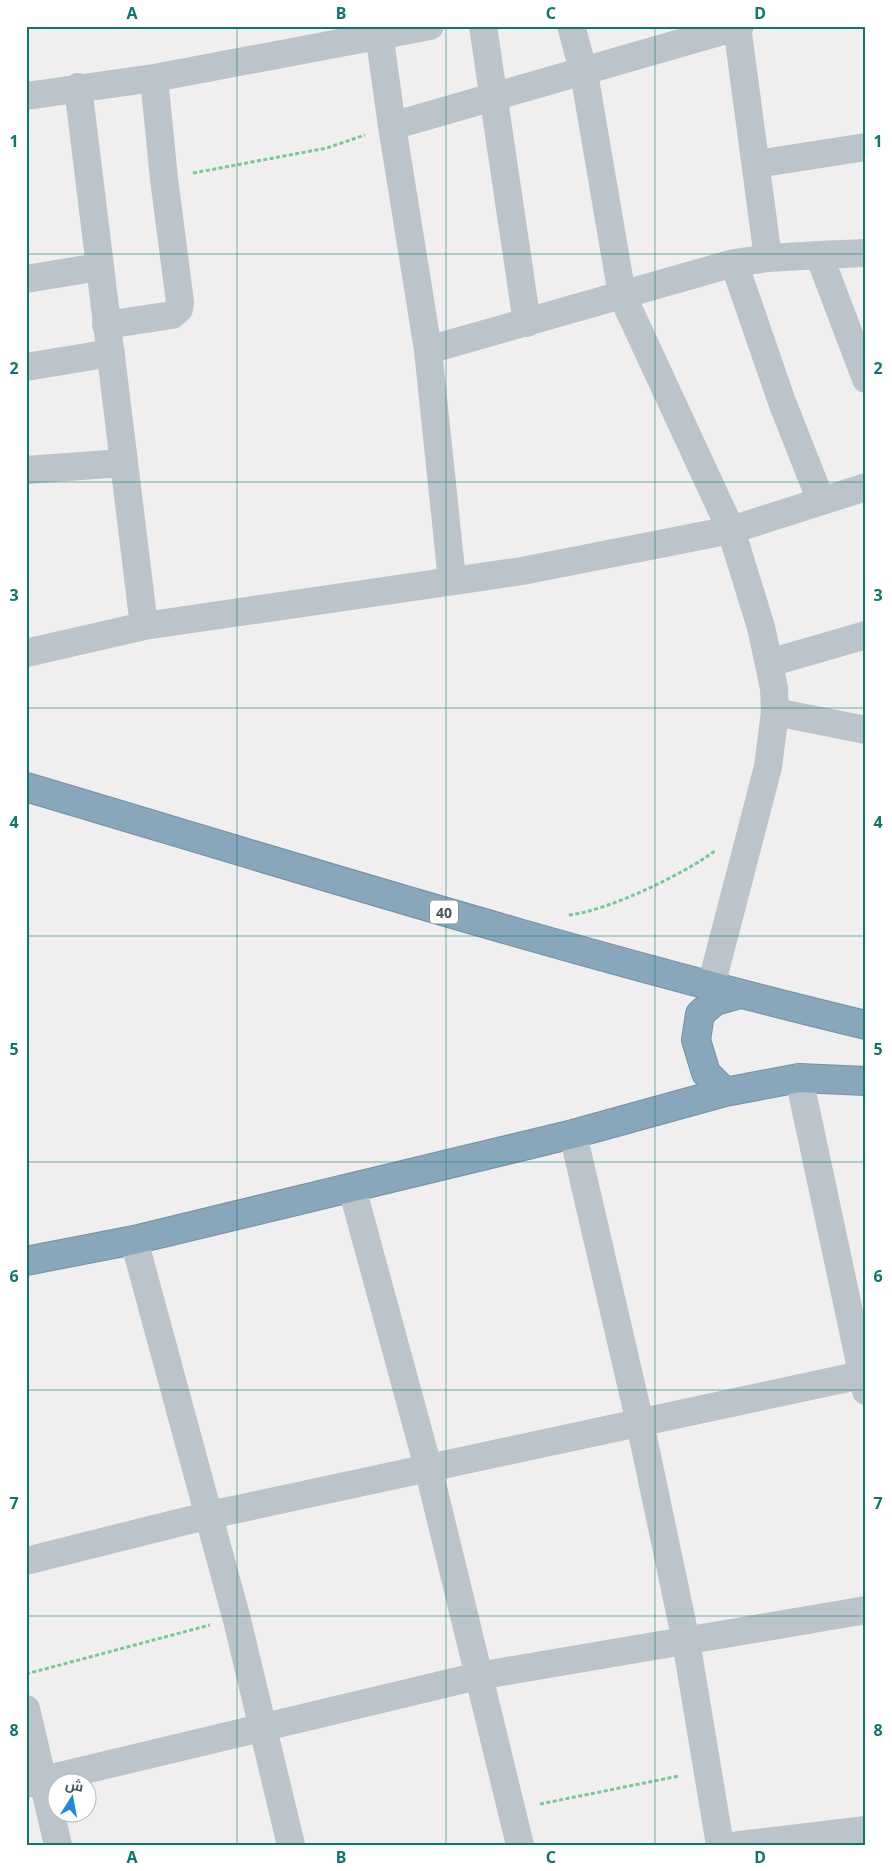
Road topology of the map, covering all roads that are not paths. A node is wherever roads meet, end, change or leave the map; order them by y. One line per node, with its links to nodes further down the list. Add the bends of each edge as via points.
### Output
1 (430, 26): 5 (street)
2 (483, 26): 10 (street)
3 (572, 26): 6 (street)
4 (738, 27): 6 (street); 13 (street)
5 (380, 32): 7 (street); 11 (street)
6 (584, 73): 10 (street); 20 (street)
7 (154, 78): 8 (street); 22 (street, via 179,309 172,314)
8 (78, 88): 9 (street); 18 (street)
9 (26, 96)
10 (492, 99): 11 (street); 21 (street)
11 (392, 126): 23 (street)
12 (866, 147): 13 (street)
13 (756, 164): 16 (street)
14 (866, 253): 15 (street)
15 (819, 255): 16 (street); 26 (street)
16 (768, 258): 17 (street)
17 (734, 263): 20 (street); 30 (street, via 782,402)
18 (99, 266): 19 (street); 22 (street)
19 (26, 279)
20 (622, 295): 21 (street); 31 (street)
21 (527, 323): 23 (street)
22 (106, 325): 24 (street)
23 (428, 350): 32 (street)
24 (111, 353): 25 (street); 27 (street)
25 (26, 367)
26 (866, 379)
27 (123, 463): 28 (street); 33 (street)
28 (26, 470)
29 (866, 487): 30 (street)
30 (821, 501): 31 (street)
31 (731, 530): 32 (street, via 522,571); 36 (street, via 748,579)
32 (452, 580): 33 (street)
33 (144, 626): 35 (street)
34 (866, 635): 36 (street)
35 (26, 653)
36 (769, 663): 37 (street)
37 (775, 712): 38 (street); 40 (street, via 768,767)
38 (866, 730)
39 (26, 787): 40 (highway, 40, via 450,914)
40 (711, 986): 41 (highway, 40)
41 (740, 994): 42 (highway, 40); 45 (highway, via 715,1001 700,1014 696,1040 706,1073)
42 (866, 1024)
43 (799, 1078): 44 (highway); 45 (highway); 50 (street)
44 (866, 1080)
45 (725, 1092): 46 (highway)
46 (572, 1134): 47 (highway); 51 (street)
47 (352, 1188): 48 (highway); 52 (street)
48 (134, 1240): 49 (highway); 53 (street)
49 (26, 1261)
50 (865, 1380): 51 (street)
51 (640, 1423): 52 (street); 56 (street)
52 (428, 1467): 53 (street); 57 (street)
53 (210, 1515): 54 (street); 59 (street)
54 (26, 1561)
55 (866, 1610): 56 (street)
56 (686, 1641): 57 (street); 65 (street)
57 (478, 1676): 59 (street); 64 (street)
58 (26, 1709): 60 (street)
59 (264, 1729): 60 (street); 63 (street)
60 (35, 1782): 62 (street)
61 (866, 1830): 66 (street)
62 (58, 1845)
63 (291, 1845)
64 (520, 1845)
65 (720, 1845)
66 (739, 1845)

